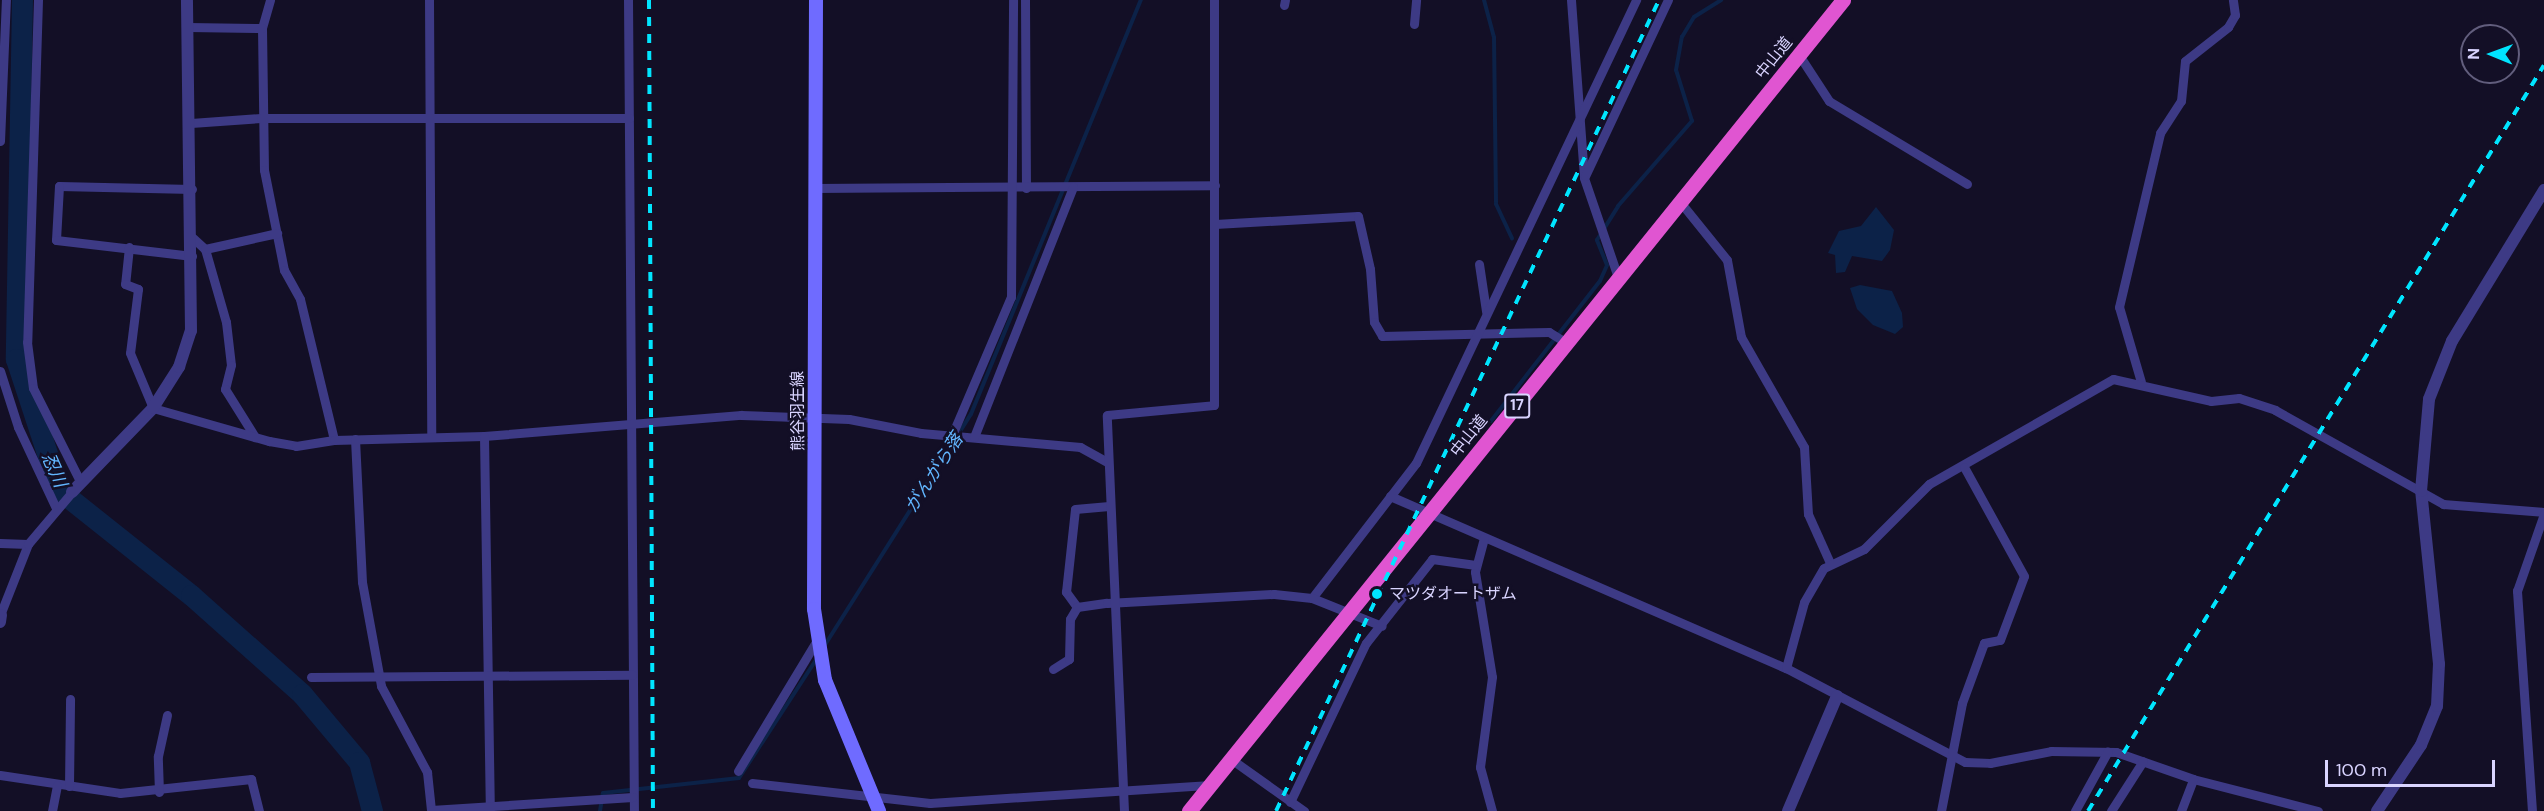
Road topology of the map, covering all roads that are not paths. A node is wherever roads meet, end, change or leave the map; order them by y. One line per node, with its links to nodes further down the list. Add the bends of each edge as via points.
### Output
1 (6, 0): 26 (street)
2 (38, 0): 64 (street, via 27,342 33,388)
3 (187, 0): 18 (street)
4 (270, 0): 19 (street)
5 (429, 0): 23 (street)
6 (628, 0): 22 (street)
7 (816, 0): 31 (main road, 熊谷羽生線)
8 (1013, 0): 32 (street)
9 (1025, 0): 33 (street)
10 (1214, 0): 29 (street)
11 (1416, 0): 17 (street)
12 (1571, 0): 24 (street)
13 (1636, 0): 24 (street)
14 (1668, 0): 27 (street)
15 (1843, 0): 20 (highway, 中山道 / 17)
16 (2233, 0): 51 (street, via 2235,15 2228,27 2185,61 2181,101 2160,133 2119,308)
17 (1414, 24)
18 (188, 27): 19 (street); 25 (street)
19 (261, 28): 21 (street)
20 (1799, 55): 28 (street, via 1829,100); 36 (highway, 中山道 / 17)
21 (261, 118): 23 (street); 25 (street); 38 (street)
22 (629, 118): 23 (street); 54 (street)
23 (429, 120): 58 (street)
24 (1578, 120): 27 (street); 47 (street)
25 (191, 123): 34 (street)
26 (0, 141)
27 (1584, 178): 44 (street, via 1600,235)
28 (1967, 183)
29 (1215, 185): 30 (street); 37 (street)
30 (1073, 187): 33 (street); 46 (street)
31 (814, 188): 32 (street); 53 (main road, 熊谷羽生線)
32 (1013, 188): 33 (street); 45 (street)
33 (1026, 188)
34 (192, 189): 39 (street); 40 (street, via 59,186 56,240)
35 (2544, 190): 65 (street, via 2436,376 2423,432)
36 (1681, 204): 44 (highway, 中山道 / 17); 75 (street, via 1727,260 1741,337 1804,447 1808,514)
37 (1215, 224): 48 (street, via 1358,216 1370,268 1374,322 1382,336); 62 (street, via 1214,405 1112,411 1107,415)
38 (277, 233): 41 (street); 61 (street, via 284,270 300,300)
39 (192, 238): 41 (street); 42 (street)
40 (129, 247): 42 (street); 52 (street, via 125,284 138,289 130,353)
41 (205, 249): 57 (street, via 226,322 231,365 225,388)
42 (192, 256): 52 (street, via 191,331 178,367)
43 (1479, 264): 47 (street)
44 (1619, 280): 49 (highway, 中山道 / 17)
45 (1011, 298): 46 (street); 55 (street)
46 (1026, 303): 59 (street)
47 (1486, 311): 48 (street)
48 (1476, 335): 49 (street, via 1550,333); 67 (street, via 1416,463)
49 (1564, 342): 71 (highway, 中山道 / 17)
50 (0, 371): 68 (street, via 18,427)
51 (2141, 382): 63 (street, via 2113,379 2098,385 2004,436); 65 (street, via 2211,401 2239,398 2275,410 2384,475)
52 (153, 408): 57 (street); 64 (street)
53 (815, 419): 54 (street, via 701,416); 55 (street); 83 (main road, 熊谷羽生線, via 812,572)
54 (631, 424): 56 (street); 86 (street)
55 (952, 435): 59 (street)
56 (484, 436): 58 (street); 87 (street)
57 (255, 437): 61 (street, via 296,446)
58 (431, 437): 60 (street)
59 (969, 437): 62 (street, via 1080,447)
60 (355, 439): 61 (street); 88 (street, via 362,582)
61 (334, 440)
62 (1107, 462): 69 (street)
63 (1964, 468): 75 (street, via 1917,492 1880,535); 94 (street, via 2024,576 2000,640 1984,643 1962,703)
64 (81, 483): 66 (street)
65 (2421, 491): 70 (street, via 2470,510 2504,505); 124 (street, via 2439,664 2436,706 2421,745)
66 (72, 492): 68 (street)
67 (1390, 496): 71 (street); 77 (street)
68 (58, 506): 74 (street)
69 (1109, 507): 78 (street); 79 (street, via 1075,509 1066,592)
70 (2544, 513): 125 (street, via 2517,591)
71 (1428, 514): 72 (street); 80 (highway, 中山道 / 17)
72 (1484, 538): 76 (street); 84 (street)
73 (0, 543): 74 (street)
74 (28, 544): 81 (street)
75 (1830, 563): 84 (street, via 1804,602)
76 (1476, 565): 82 (street, via 1432,559); 117 (street, via 1478,604 1492,647 1480,767)
77 (1312, 597): 78 (street, via 1274,594); 80 (street)
78 (1116, 604): 79 (street); 104 (street)
79 (1077, 607): 85 (street, via 1070,619 1069,659)
80 (1349, 609): 82 (street); 95 (highway, 中山道 / 17)
81 (0, 617)
82 (1382, 626): 108 (street, via 1366,643)
83 (818, 642): 97 (street); 107 (main road, 熊谷羽生線, via 839,723)
84 (1786, 668): 90 (street)
85 (1053, 669)
86 (632, 675): 87 (street); 106 (street)
87 (489, 676): 88 (street); 109 (street)
88 (380, 677): 89 (street); 109 (street, via 427,772 431,810)
89 (311, 678)
90 (1837, 696): 94 (street); 118 (street)
91 (70, 699): 103 (street)
92 (167, 715): 105 (street, via 158,756)
93 (2108, 751): 94 (street, via 2051,751 1990,763); 96 (street); 120 (street)
94 (1955, 758): 119 (street)
95 (1231, 759): 102 (highway, 中山道 / 17); 108 (street)
96 (2143, 761): 99 (street); 121 (street)
97 (738, 771)
98 (0, 775): 101 (street)
99 (2193, 779): 122 (street); 123 (street)
100 (752, 783): 107 (street)
101 (57, 785): 103 (street); 110 (street)
102 (1210, 785): 104 (street); 115 (highway, 中山道 / 17)
103 (69, 786): 105 (street)
104 (1122, 787): 107 (street, via 1042,792 1001,801 930,803); 114 (street)
105 (159, 792): 111 (street, via 251,779)
106 (633, 792): 109 (street, via 610,799); 112 (street)
107 (870, 795): 113 (main road, 熊谷羽生線)
108 (1290, 802): 116 (street)
109 (490, 809)
110 (52, 811)
111 (259, 811)
112 (634, 811)
113 (879, 811)
114 (1124, 811)
115 (1189, 811)
116 (1304, 811)
117 (1492, 811)
118 (1788, 811)
119 (1941, 811)
120 (2075, 811)
121 (2111, 811)
122 (2181, 811)
123 (2318, 811)
124 (2377, 811)
125 (2532, 811)

